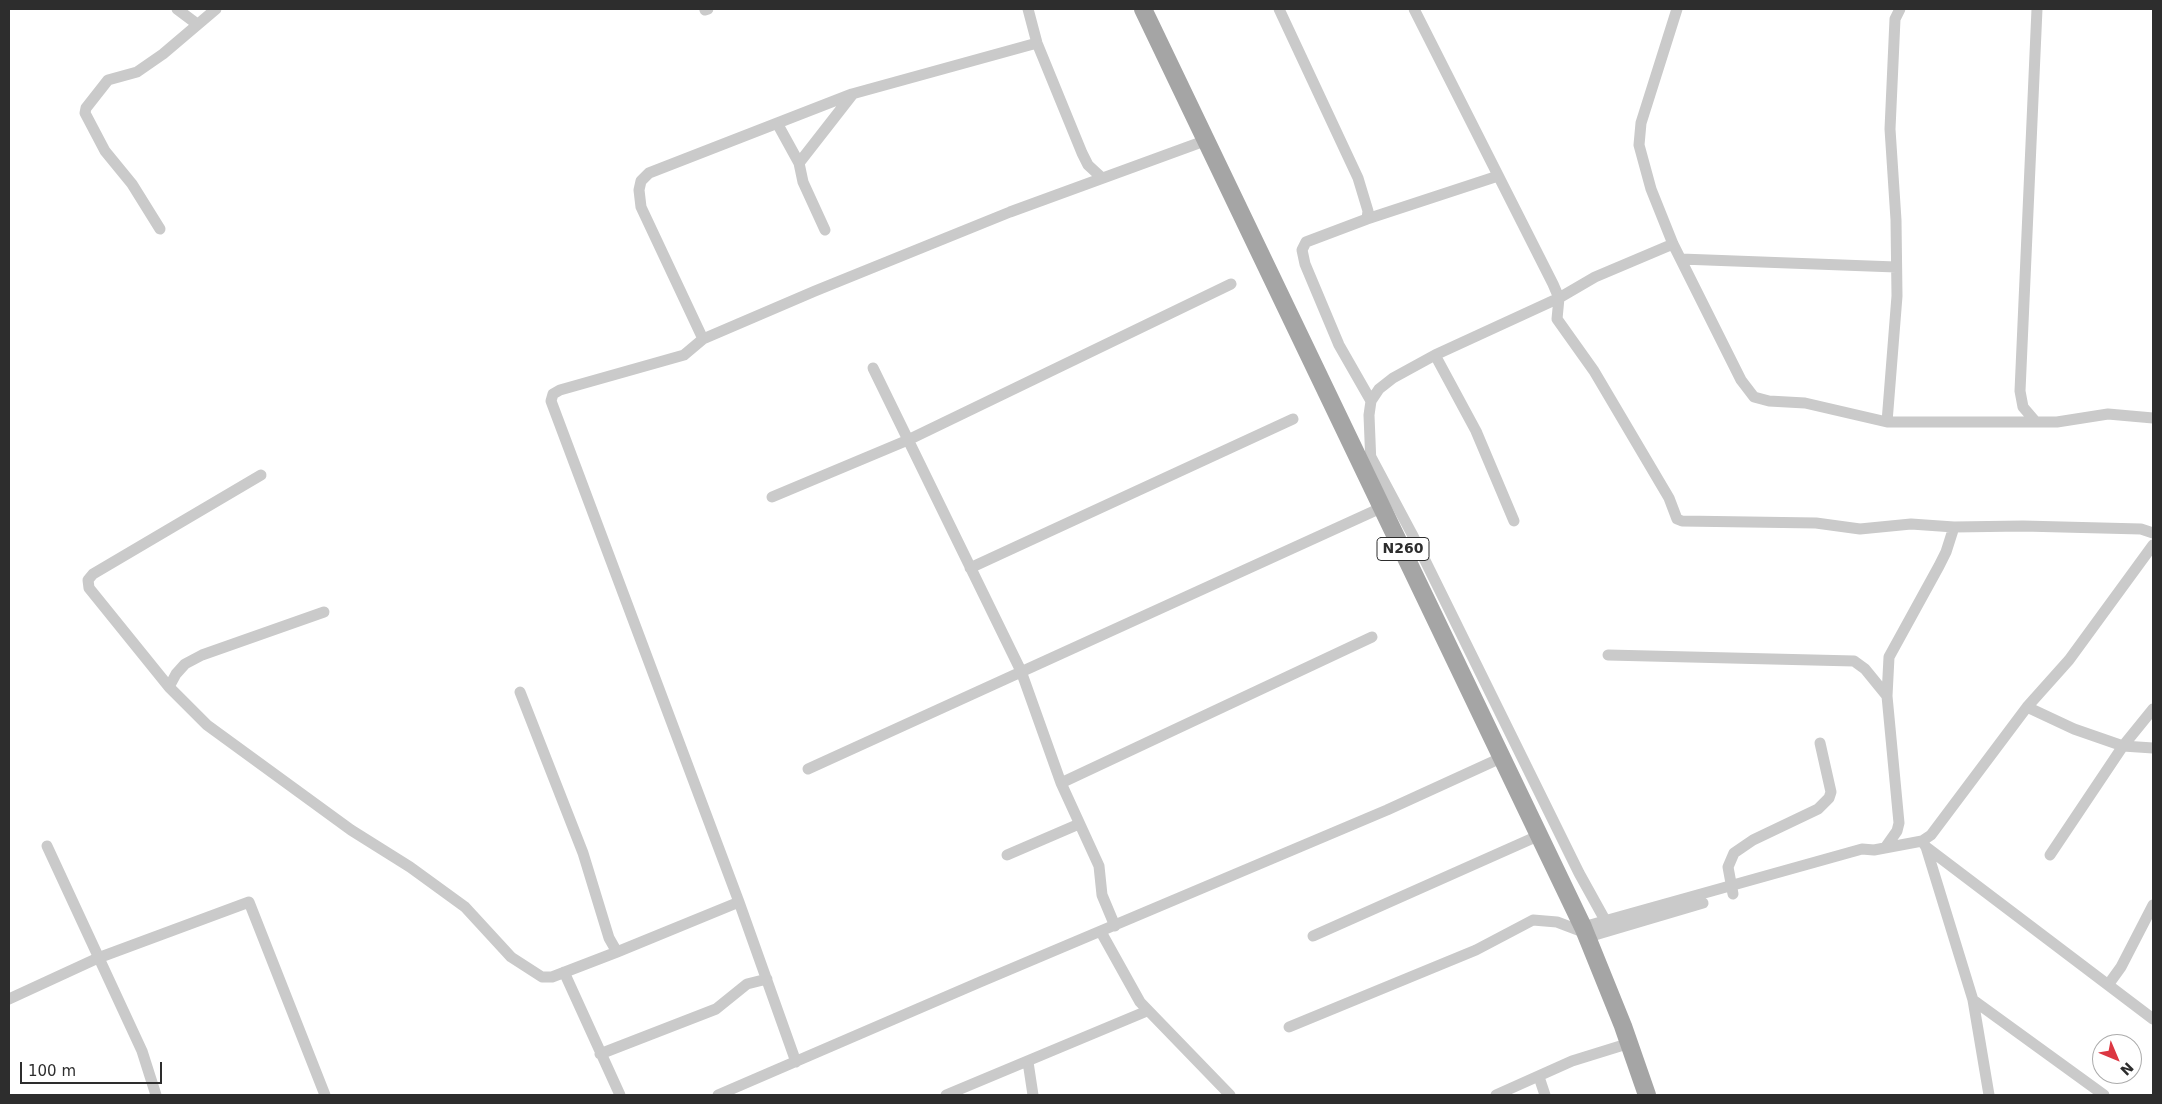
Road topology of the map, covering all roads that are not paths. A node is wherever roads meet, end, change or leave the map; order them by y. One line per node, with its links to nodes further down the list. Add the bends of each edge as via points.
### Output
1 (177, 9): 10 (street)
2 (216, 9): 10 (street)
3 (1028, 9): 11 (street)
4 (1279, 9): 18 (street, via 1358,178 1368,211)
5 (1414, 9): 16 (street)
6 (1677, 9): 21 (street, via 1639,136 1651,189)
7 (1900, 9): 23 (street, via 1895,19 1890,129)
8 (2037, 9): 30 (street, via 2020,391)
9 (1145, 11): 14 (main road, N260)
10 (197, 24): 19 (street, via 137,72 108,80 85,113 105,151 141,198)
11 (1037, 43): 12 (street); 17 (street, via 1082,153 1088,165)
12 (852, 94): 13 (street); 15 (street)
13 (776, 122): 15 (street); 26 (street, via 649,173 641,181 641,207)
14 (1207, 140): 17 (street); 39 (main road, N260)
15 (799, 163): 20 (street, via 803,182)
16 (1498, 176): 18 (street); 25 (street)
17 (1101, 177): 26 (street)
18 (1367, 219): 29 (street, via 1306,242 1302,250 1339,346)
19 (160, 230)
20 (825, 230)
21 (1674, 244): 22 (street); 25 (street, via 1595,277)
22 (1680, 259): 23 (street); 35 (street, via 1742,380 1754,397 1769,402 1805,403)
23 (1896, 267): 35 (street, via 1896,311)
24 (1231, 284): 36 (street)
25 (1559, 298): 27 (street); 43 (street, via 1557,319 1594,371 1669,498 1677,519 1816,523 1860,529 1911,524)
26 (703, 339): 70 (street, via 684,355 560,390 552,394 551,400)
27 (1435, 355): 29 (street, via 1393,378 1379,389); 42 (street, via 1478,436)
28 (873, 368): 36 (street)
29 (1371, 401): 37 (street)
30 (2023, 407): 33 (street); 34 (street)
31 (2153, 418): 34 (street, via 2098,414 2066,422)
32 (1293, 419): 46 (street)
33 (2013, 421): 34 (street); 35 (street)
34 (2035, 421)
35 (1886, 422)
36 (908, 440): 40 (street); 46 (street)
37 (1371, 457): 39 (street); 72 (street)
38 (261, 475): 51 (street, via 88,580 90,588)
39 (1372, 484): 41 (main road, N260)
40 (772, 497)
41 (1383, 507): 50 (street); 59 (main road, N260)
42 (1514, 521)
43 (1954, 528): 44 (street, via 2024,526 2141,529); 53 (street, via 1939,566 1889,657)
44 (2153, 533)
45 (2153, 545): 54 (street, via 2069,660)
46 (970, 568): 50 (street)
47 (324, 612): 51 (street, via 202,655 185,664)
48 (1372, 637): 61 (street)
49 (1608, 655): 53 (street, via 1854,661)
50 (1021, 671): 60 (street); 61 (street)
51 (169, 688): 79 (street, via 207,725 464,907 511,957 542,977)
52 (520, 692): 77 (street, via 583,853 609,938)
53 (1887, 696): 66 (street, via 1899,823 1897,831)
54 (2027, 707): 57 (street, via 2074,729); 64 (street)
55 (2153, 709): 57 (street)
56 (1820, 743): 69 (street, via 1829,798 1818,810 1734,853 1728,867)
57 (2123, 746): 58 (street); 67 (street)
58 (2153, 748)
59 (1503, 757): 63 (main road, N260); 73 (street)
60 (808, 769)
61 (1061, 783): 62 (street)
62 (1079, 824): 68 (street); 73 (street, via 1099,866 1102,895)
63 (1540, 835): 75 (main road, N260); 76 (street)
64 (1924, 844): 66 (street); 81 (street); 83 (street)
65 (47, 846): 78 (street)
66 (1879, 849): 69 (street, via 1862,857)
67 (2050, 855)
68 (1007, 856)
69 (1732, 891): 72 (street)
70 (739, 902): 77 (street); 80 (street)
71 (2153, 905): 81 (street, via 2121,967)
72 (1608, 925): 75 (street)
73 (1115, 926): 74 (street)
74 (1100, 932): 84 (street); 89 (street)
75 (1586, 932): 86 (street, via 1557,922 1533,920 1476,950); 87 (main road, N260)
76 (1313, 936)
77 (617, 952): 79 (street)
78 (98, 958): 82 (street); 92 (street, via 142,1051); 93 (street, via 249,902)
79 (564, 972): 88 (street)
80 (767, 979): 88 (street, via 746,984 716,1009); 89 (street)
81 (2108, 985): 85 (street)
82 (9, 999)
83 (1973, 1000): 102 (street); 103 (street)
84 (1147, 1011): 90 (street); 98 (street)
85 (2153, 1019)
86 (1289, 1027)
87 (1630, 1044): 91 (street, via 1589,1055); 101 (main road, N260)
88 (600, 1054): 94 (street)
89 (796, 1062): 95 (street)
90 (1028, 1062): 96 (street); 97 (street)
91 (1539, 1077): 99 (street); 100 (street)
92 (156, 1095)
93 (325, 1095)
94 (620, 1095)
95 (718, 1095)
96 (946, 1095)
97 (1033, 1095)
98 (1230, 1095)
99 (1496, 1095)
100 (1545, 1095)
101 (1647, 1095)
102 (1989, 1095)
103 (2104, 1095)

